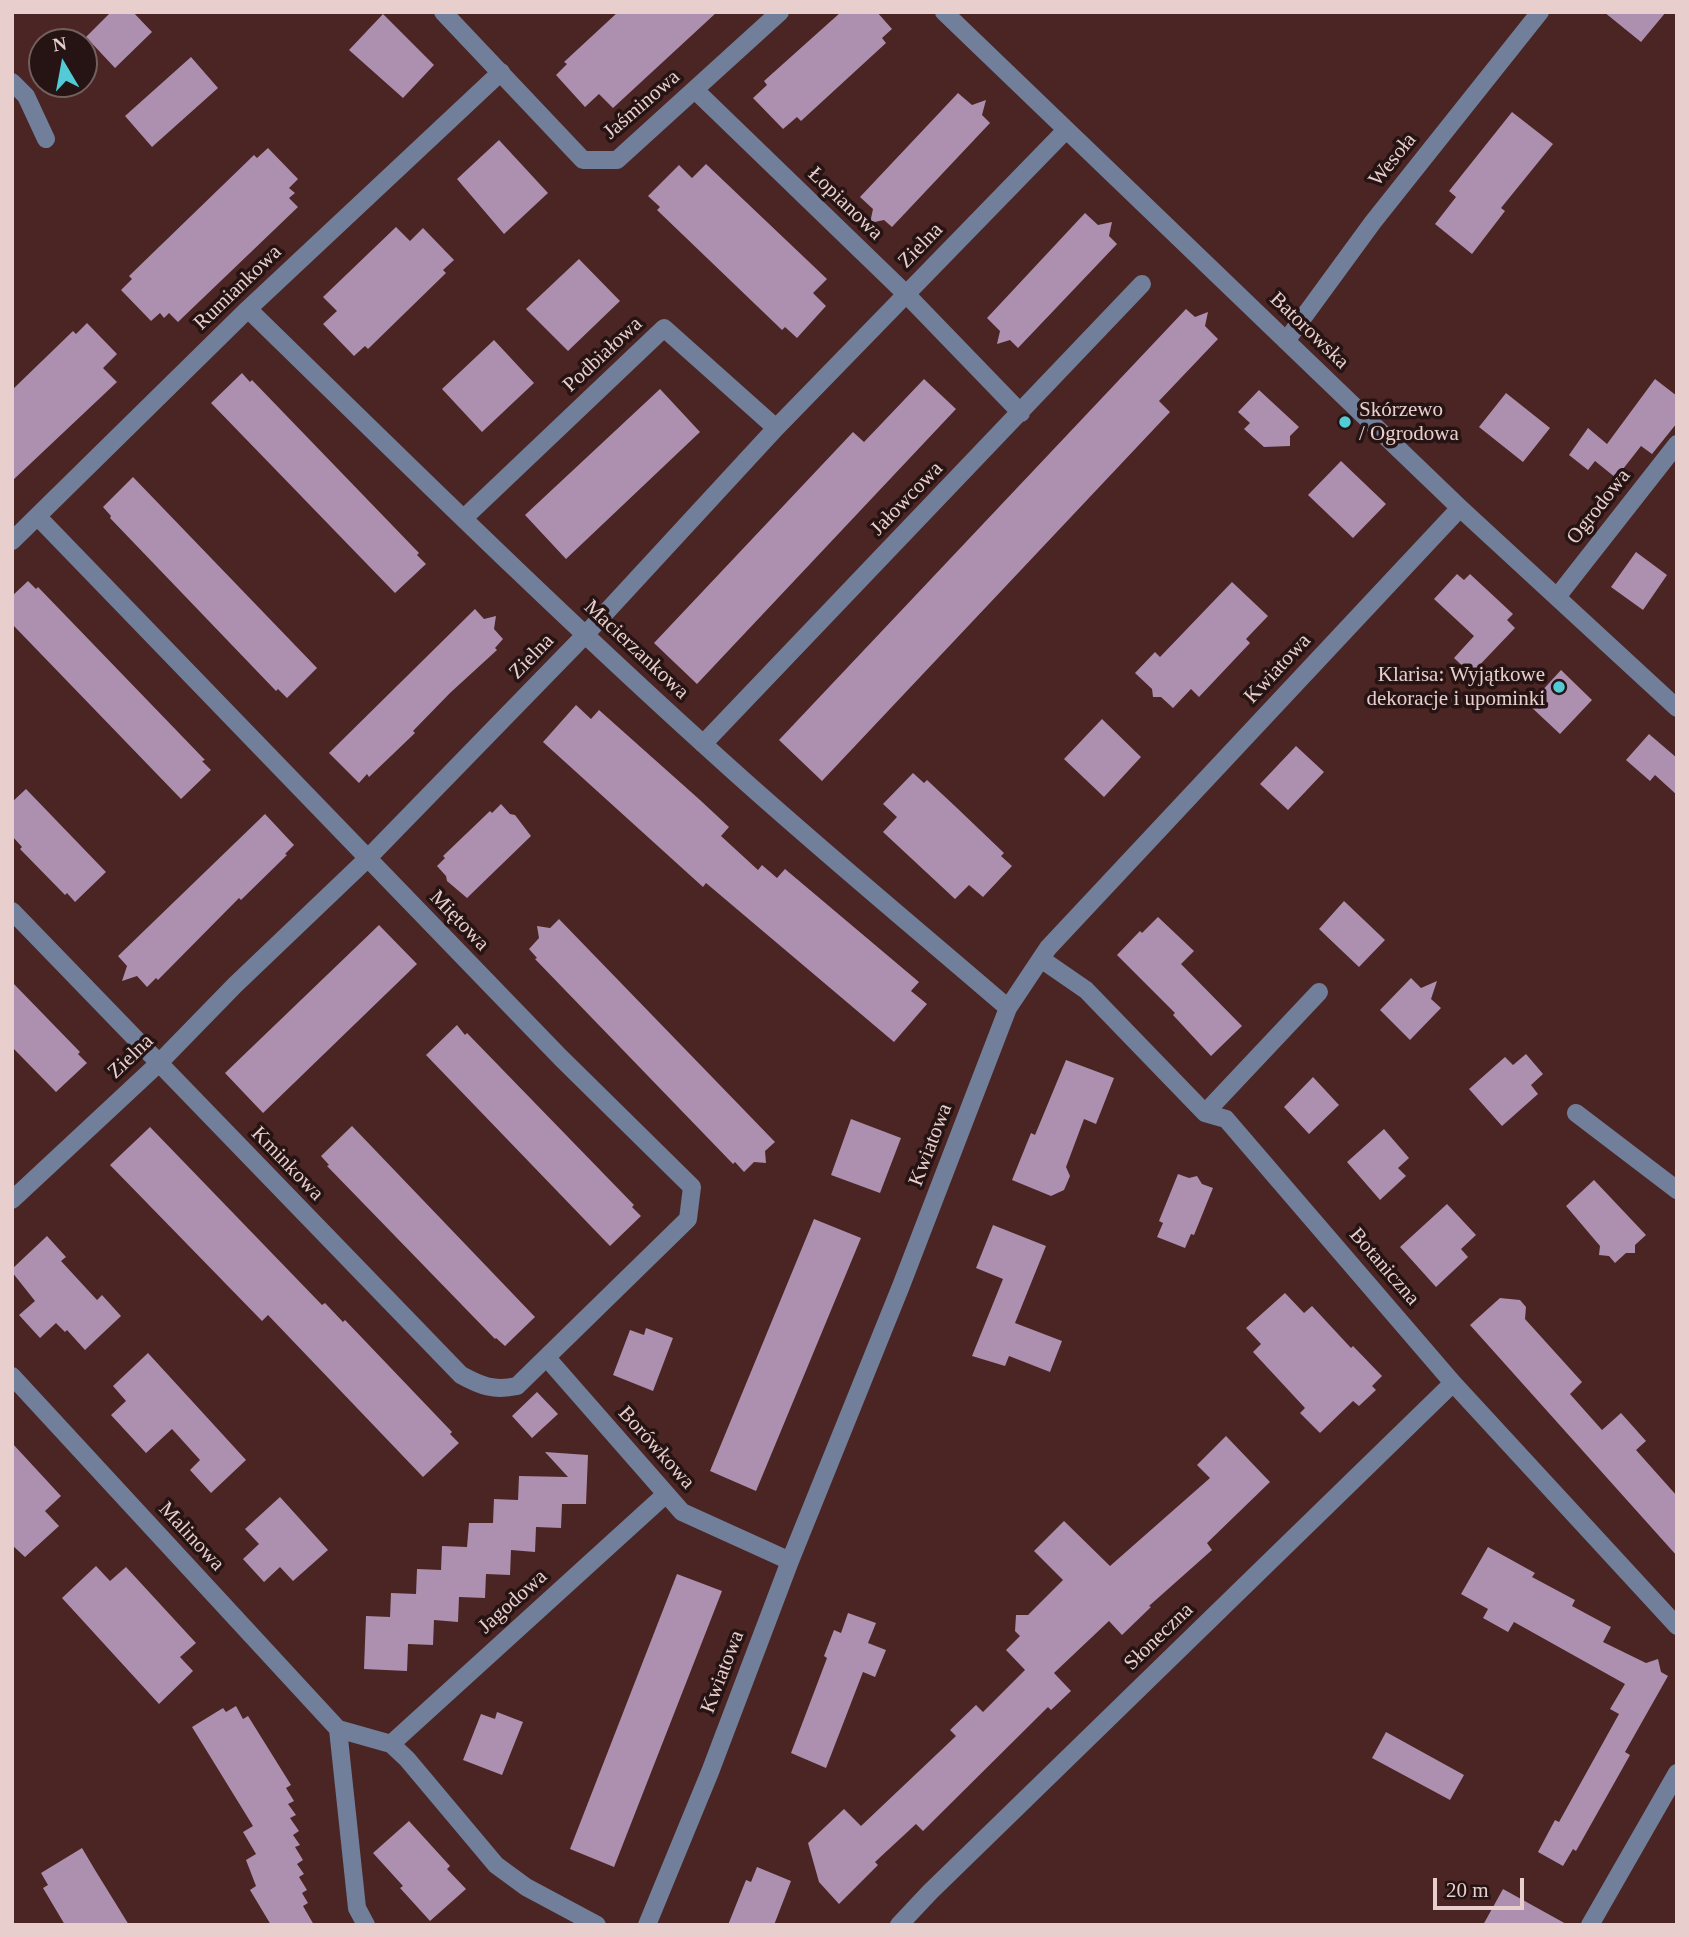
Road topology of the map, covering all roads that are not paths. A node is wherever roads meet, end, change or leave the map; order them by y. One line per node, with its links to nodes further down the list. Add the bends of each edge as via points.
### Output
1 (443, 12): 5 (street, Jaśminowa)
2 (780, 12): 7 (street, Jaśminowa)
3 (944, 12): 8 (street, Batorowska)
4 (1540, 12): 13 (street, Wesoła, via 1373,222)
5 (501, 72): 7 (street, Jaśminowa, via 583,160 617,160); 12 (street, Rumiankowa)
6 (12, 82): 9 (street, via 26,96)
7 (695, 90): 11 (street, Łopianowa)
8 (1066, 130): 11 (street, Zielna); 13 (street, Batorowska)
9 (46, 139)
10 (1142, 284): 14 (street, Jałowcowa)
11 (906, 294): 14 (street, Łopianowa); 15 (street, Zielna)
12 (248, 309): 18 (street, Rumiankowa); 19 (street, Macierzankowa)
13 (1286, 341): 17 (street, Batorowska)
14 (1021, 413): 24 (street, Jałowcowa)
15 (776, 428): 19 (street, Podbiałowa, via 664,328); 22 (street, Zielna)
16 (1677, 444): 21 (street, Ogrodowa)
17 (1460, 508): 21 (street, Batorowska); 27 (street, Kwiatowa)
18 (38, 517): 20 (street, Rumiankowa); 25 (street, Miętowa)
19 (464, 518): 22 (street, Macierzankowa)
20 (12, 541)
21 (1557, 597): 23 (street, Batorowska)
22 (585, 635): 24 (street, Macierzankowa); 25 (street, Zielna)
23 (1677, 708)
24 (703, 744): 29 (street, Macierzankowa)
25 (367, 859): 30 (street, Zielna); 35 (street, Miętowa, via 692,1187 688,1219)
26 (12, 911): 30 (street, Kminkowa)
27 (1041, 959): 29 (street, Kwiatowa); 31 (street, Botaniczna, via 1086,990)
28 (1320, 992): 31 (street)
29 (1008, 1008): 39 (street, Kwiatowa)
30 (158, 1064): 34 (street, Zielna); 35 (street, Kminkowa, via 461,1376 484,1388 501,1389 517,1385)
31 (1205, 1113): 37 (street, Botaniczna, via 1226,1119)
32 (1576, 1113): 33 (street)
33 (1677, 1190)
34 (12, 1199)
35 (547, 1358): 38 (street, Borówkowa)
36 (12, 1376): 41 (street, Malinowa)
37 (1453, 1383): 40 (street, Botaniczna); 47 (street, Słoneczna)
38 (666, 1494): 39 (street, Borówkowa, via 691,1517); 42 (street, Jagodowa)
39 (790, 1561): 46 (street, Kwiatowa)
40 (1677, 1626)
41 (338, 1729): 42 (street); 44 (street, via 357,1908)
42 (391, 1744): 45 (street, via 496,1864 526,1887)
43 (1677, 1773): 48 (street)
44 (366, 1925)
45 (597, 1925)
46 (648, 1925)
47 (899, 1925)
48 (1590, 1925)

